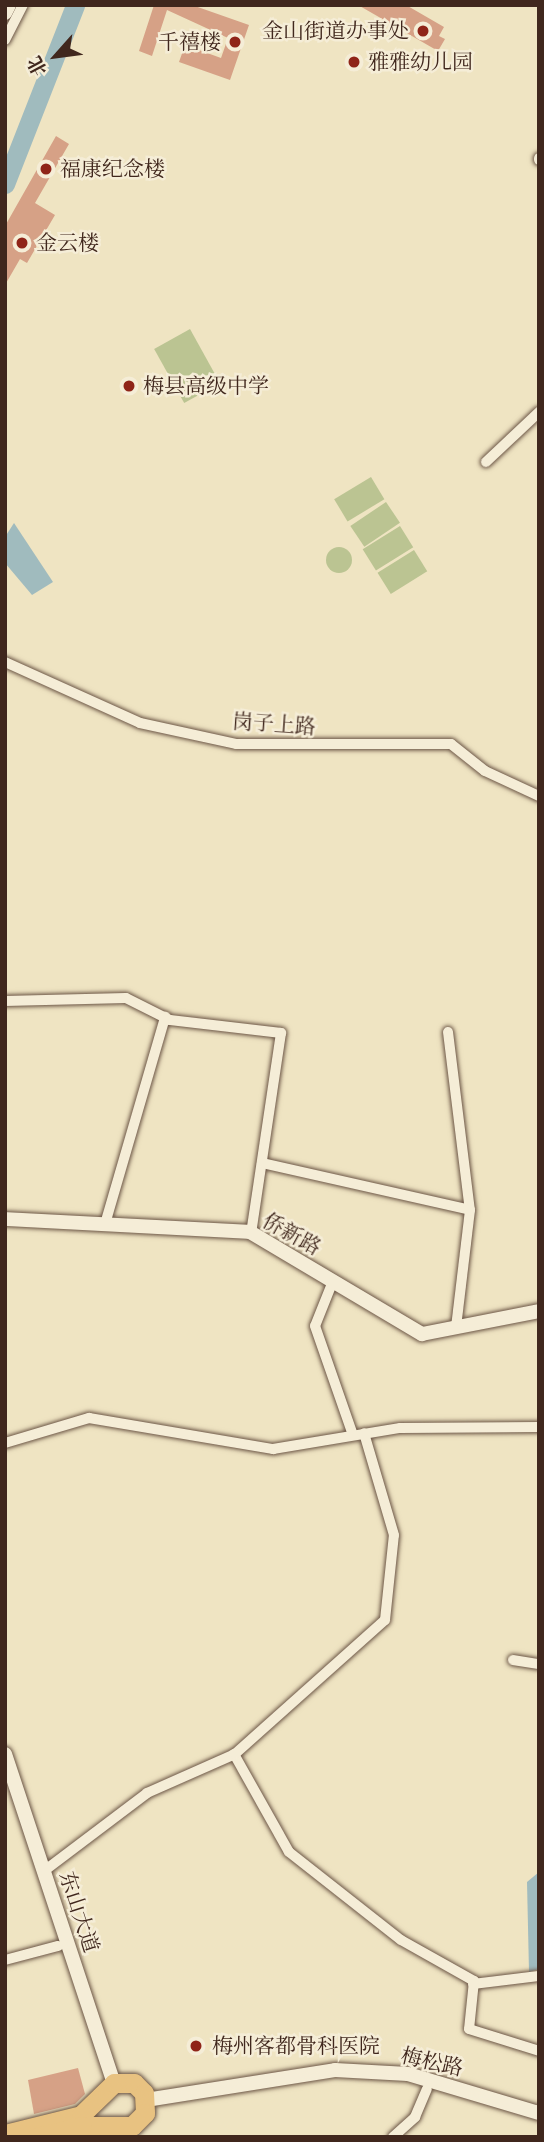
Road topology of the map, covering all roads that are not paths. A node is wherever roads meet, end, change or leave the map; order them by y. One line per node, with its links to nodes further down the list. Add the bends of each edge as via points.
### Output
1 (9, 5): 3 (main road)
2 (23, 5): 4 (street)
3 (5, 13)
4 (5, 40)
5 (539, 412): 6 (street)
6 (486, 462)
7 (5, 662): 8 (street, 岗子上路, via 140,723 236,744 451,744 485,771)
8 (539, 796)
9 (5, 1001): 10 (street, via 126,999)
10 (165, 1017): 12 (street, via 282,1033); 15 (street)
11 (448, 1032): 13 (street)
12 (262, 1163): 13 (street); 16 (street)
13 (470, 1210): 19 (street)
14 (5, 1219): 15 (main road, 侨新路)
15 (105, 1224): 16 (main road, 侨新路)
16 (251, 1233): 17 (main road, 侨新路)
17 (333, 1282): 19 (main road, 侨新路, via 422,1334); 21 (street, via 315,1326)
18 (539, 1311): 19 (main road, 侨新路)
19 (456, 1327)
20 (539, 1427): 21 (street)
21 (359, 1434): 22 (street, via 272,1449 89,1418); 26 (street, via 394,1535 385,1620)
22 (5, 1443)
23 (513, 1660): 24 (street)
24 (539, 1664)
25 (5, 1754): 27 (main road, 东山大道)
26 (234, 1754): 27 (street, via 147,1793); 31 (street, via 289,1852 401,1940)
27 (44, 1871): 33 (main road, 东山大道)
28 (58, 1946): 29 (street)
29 (5, 1959)
30 (539, 1976): 31 (street)
31 (473, 1984): 32 (street, via 469,2029)
32 (539, 2051)
33 (108, 2088): 35 (highway, via 134,2083); 38 (highway, via 103,2114); 39 (highway, via 81,2115)
34 (427, 2089): 35 (main road, 梅松路, via 334,2078); 37 (main road, 梅松路); 41 (street, via 415,2117)
35 (146, 2103): 36 (main road, 梅松路, via 335,2070 408,2074); 38 (highway)
36 (539, 2113)
37 (539, 2122)
38 (128, 2130): 40 (highway)
39 (5, 2134)
40 (36, 2137)
41 (393, 2137)

